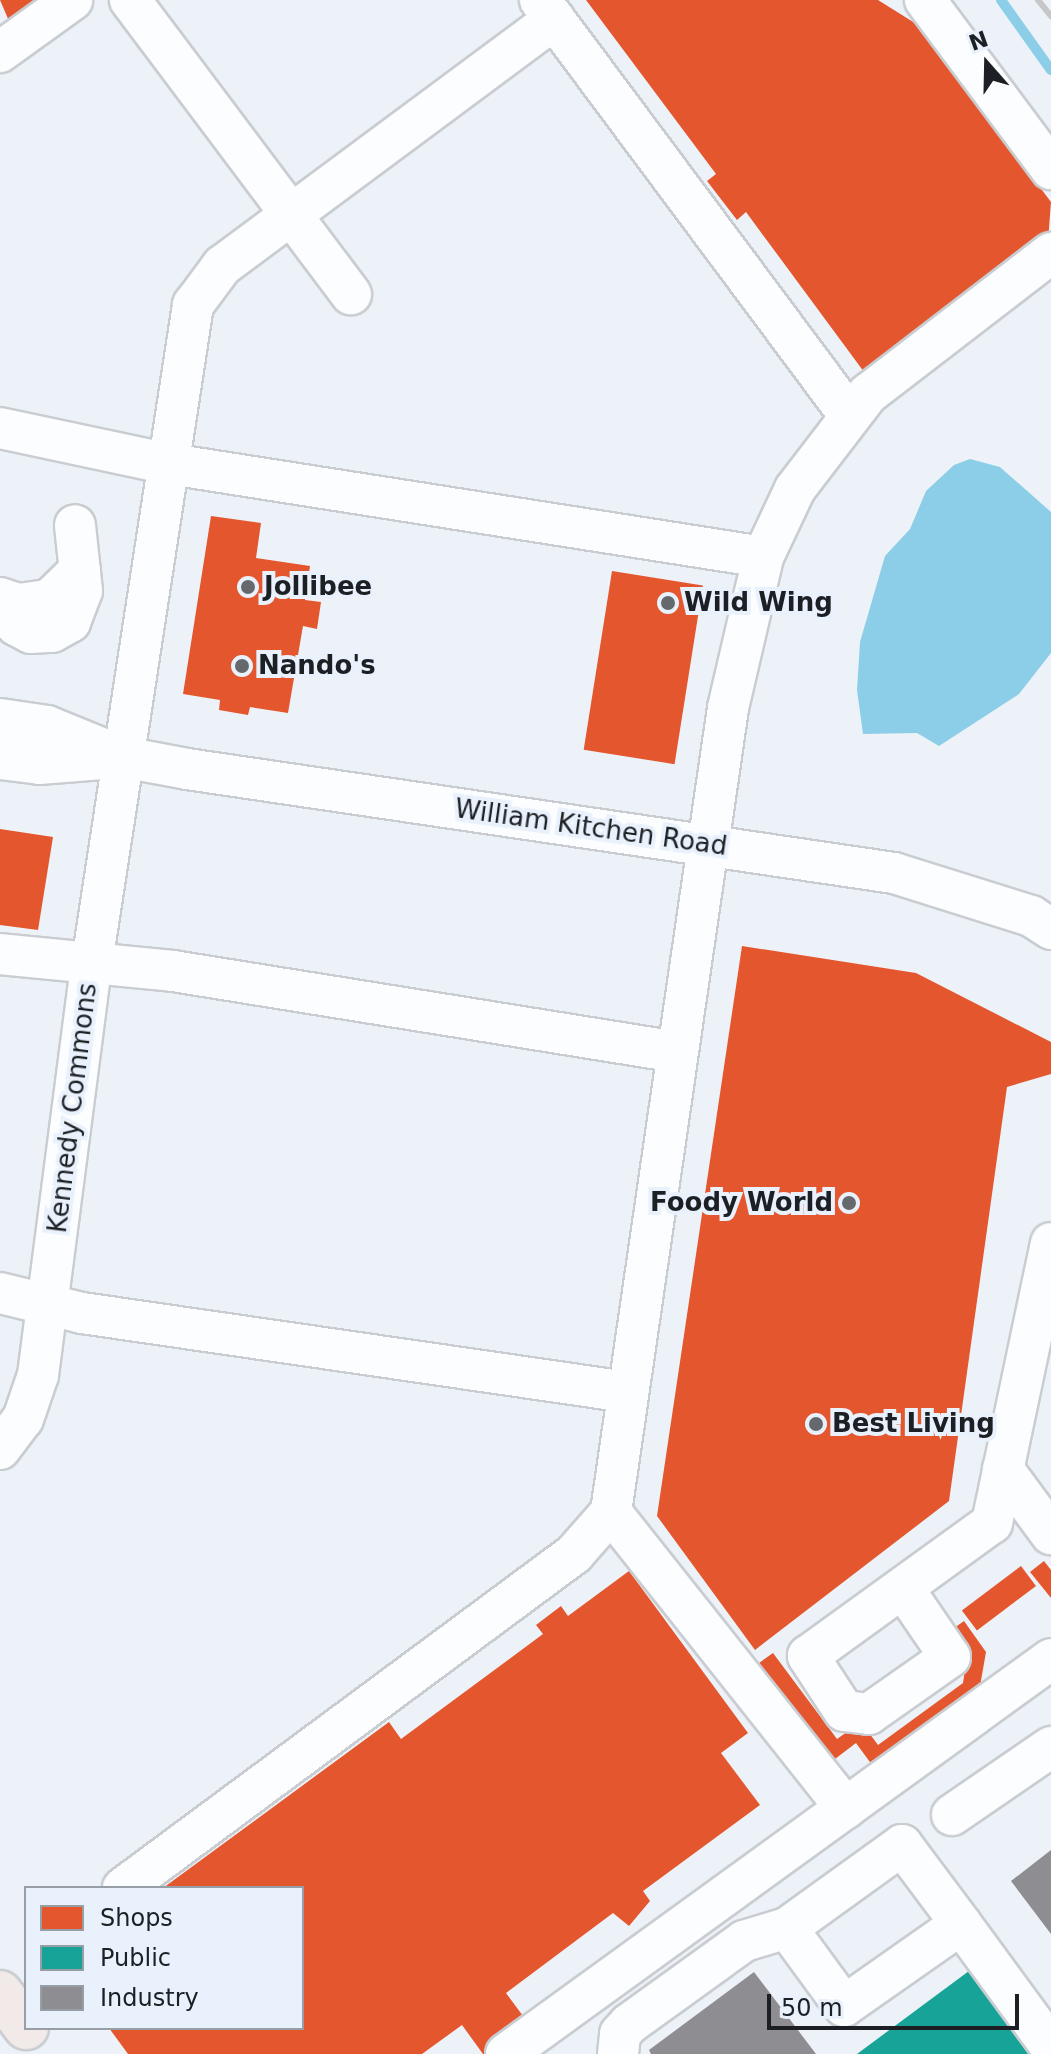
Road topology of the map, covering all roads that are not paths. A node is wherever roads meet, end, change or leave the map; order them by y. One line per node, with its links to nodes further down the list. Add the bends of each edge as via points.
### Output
1 (72, 0): 5 (street)
2 (130, 0): 7 (street)
3 (925, 0): 6 (street)
4 (547, 9): 7 (street, Kennedy Commons); 10 (street)
5 (0, 52)
6 (1051, 169)
7 (291, 217): 9 (street); 12 (street, Kennedy Commons, via 222,266 193,305)
8 (1051, 253): 10 (street, via 868,394)
9 (351, 294)
10 (850, 416): 14 (street, via 795,489)
11 (0, 428): 12 (street)
12 (170, 464): 14 (street); 17 (street, Kennedy Commons)
13 (75, 525): 15 (street, via 80,604 61,628 42,634 23,630)
14 (763, 557): 19 (street, via 728,708)
15 (0, 600)
16 (0, 719): 17 (street, William Kitchen Road, via 47,726)
17 (123, 757): 18 (street, William Kitchen Road, via 39,764); 19 (street, William Kitchen Road); 22 (street, Kennedy Commons)
18 (0, 759)
19 (707, 845): 20 (street, William Kitchen Road, via 894,873 1031,916); 23 (street)
20 (1051, 929)
21 (0, 954): 22 (street)
22 (92, 962): 23 (street); 26 (street, Kennedy Commons)
23 (677, 1052): 27 (street)
24 (1051, 1243): 29 (street)
25 (0, 1293): 26 (street)
26 (48, 1304): 27 (street); 28 (street, Kennedy Commons, via 32,1397)
27 (627, 1392): 30 (street)
28 (0, 1449)
29 (1003, 1469): 31 (street); 32 (street, via 992,1523)
30 (611, 1512): 35 (street); 37 (street, via 574,1554)
31 (1051, 1534)
32 (903, 1588)
33 (1051, 1659): 35 (street)
34 (1051, 1747): 36 (street)
35 (846, 1808): 45 (street)
36 (952, 1815)
37 (126, 1886)
38 (961, 1924): 39 (street, via 844,2006); 39 (street, via 902,1845); 43 (street)
39 (787, 1928): 46 (street, via 744,1941 629,2024 620,2034)
40 (0, 1993): 41 (main road)
41 (24, 2025)
42 (28, 2030): 44 (main road)
43 (1051, 2047)
44 (46, 2054)
45 (506, 2054)
46 (618, 2054)

